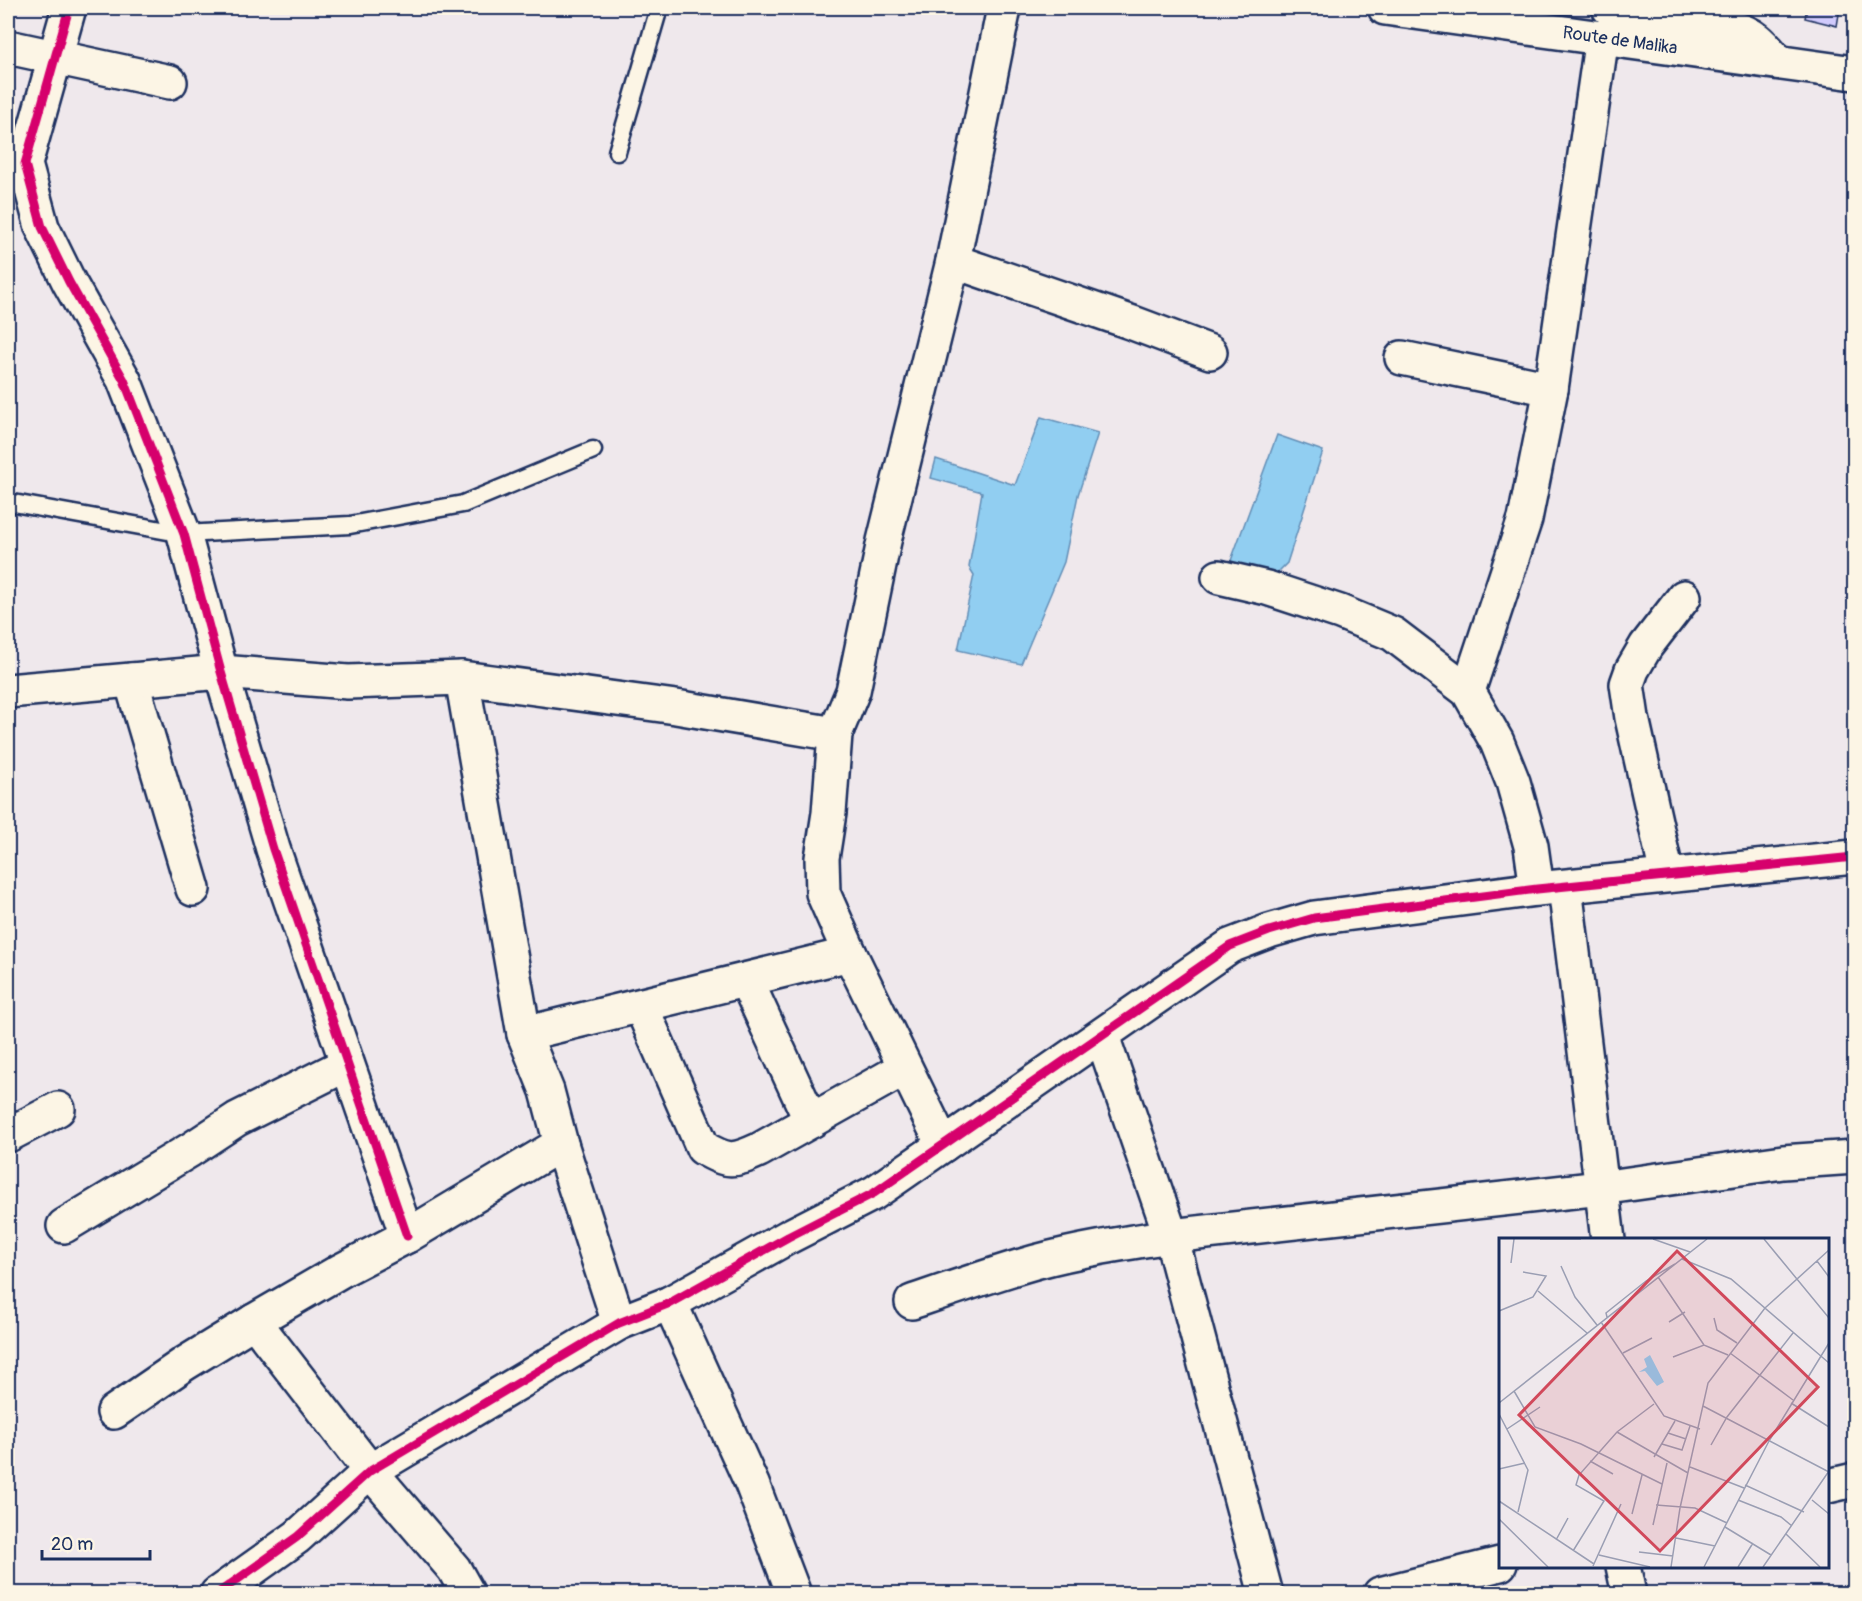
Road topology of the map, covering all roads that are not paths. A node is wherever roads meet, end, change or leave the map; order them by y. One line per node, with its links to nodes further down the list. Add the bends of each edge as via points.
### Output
1 (69, 8): 7 (street)
2 (659, 8): 10 (lane)
3 (1004, 8): 11 (street)
4 (1385, 8): 5 (street, Route de Malika)
5 (1605, 22): 8 (street, Route de Malika); 14 (street)
6 (8, 47): 7 (street)
7 (54, 58): 9 (street); 17 (street, via 25,165 42,227 124,380)
8 (1851, 81)
9 (170, 82)
10 (617, 152)
11 (953, 261): 12 (street); 25 (street, via 884,541 853,691)
12 (1210, 352)
13 (1402, 358): 14 (street)
14 (1551, 389): 24 (street, via 1525,519)
15 (593, 450): 17 (lane, via 463,504 350,525)
16 (8, 502): 17 (lane)
17 (184, 534): 20 (street)
18 (1219, 577): 24 (street, via 1267,588 1393,634)
19 (1684, 597): 27 (street, via 1646,646 1627,684)
20 (221, 672): 21 (street, via 348,682); 22 (street); 35 (street, via 273,849)
21 (462, 678): 25 (street, via 676,707); 33 (street)
22 (131, 680): 23 (street); 29 (street)
23 (8, 691)
24 (1468, 691): 28 (street, via 1497,742 1531,846)
25 (835, 734): 30 (street, via 822,858 824,893)
26 (1854, 857): 27 (street)
27 (1667, 874): 28 (street)
28 (1551, 888): 34 (street, via 1314,918 1269,931 1230,946); 43 (street)
29 (193, 889)
30 (850, 954): 31 (street); 36 (street)
31 (746, 980): 32 (street); 38 (street)
32 (641, 1005): 33 (street); 38 (street, via 703,1148 722,1158 740,1159)
33 (524, 1034): 40 (street, via 547,1091)
34 (1102, 1036): 41 (street); 46 (street)
35 (347, 1064): 44 (street, via 237,1119); 45 (street)
36 (905, 1068): 38 (street); 41 (street)
37 (58, 1109): 39 (street)
38 (811, 1120)
39 (8, 1135)
40 (561, 1144): 45 (street); 51 (street)
41 (943, 1145): 49 (street, via 874,1193)
42 (1854, 1157): 43 (street, via 1783,1162)
43 (1601, 1188): 46 (street); 47 (street)
44 (64, 1226)
45 (407, 1236): 50 (street)
46 (1171, 1236): 48 (street, via 1037,1262); 61 (street)
47 (1608, 1238)
48 (912, 1302)
49 (670, 1303): 51 (street); 60 (street, via 752,1484)
50 (254, 1321): 52 (street); 53 (street)
51 (619, 1323): 53 (street)
52 (114, 1413)
53 (370, 1471): 58 (street, via 297,1537); 59 (street, via 454,1569)
54 (1854, 1480): 55 (street)
55 (1829, 1486)
56 (1499, 1564): 62 (street)
57 (1623, 1568): 63 (street)
58 (217, 1593)
59 (468, 1593)
60 (795, 1593)
61 (1266, 1593)
62 (1380, 1593)
63 (1629, 1593)

